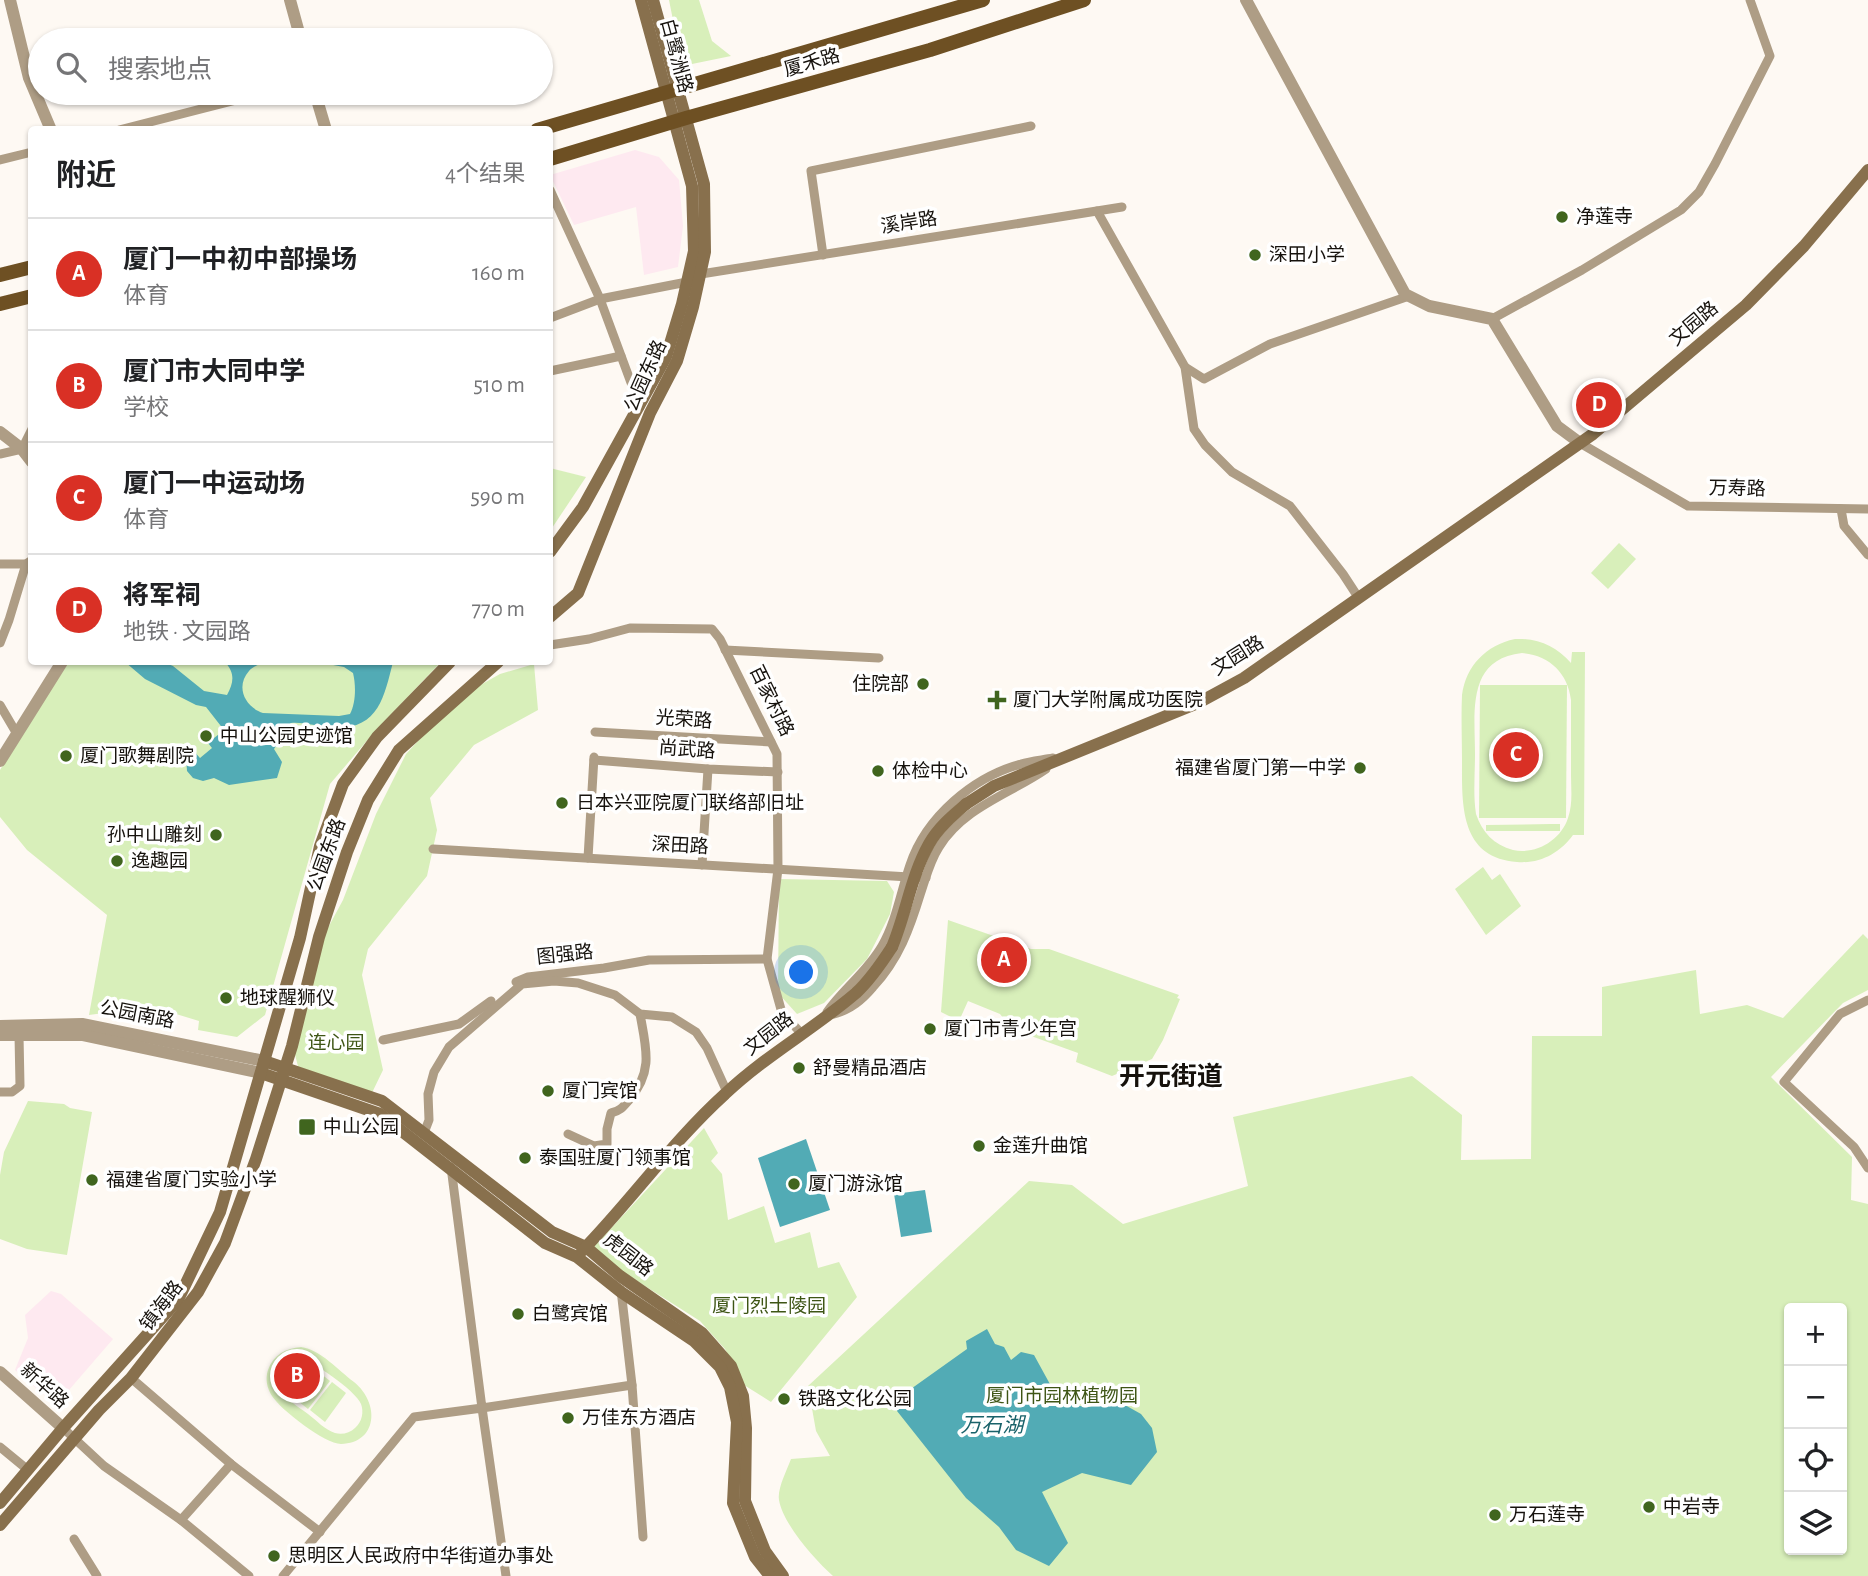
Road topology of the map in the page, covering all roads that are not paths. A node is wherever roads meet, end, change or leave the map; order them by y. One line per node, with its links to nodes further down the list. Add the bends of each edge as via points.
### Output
1 (10, 0): 10 (street)
2 (290, 0): 9 (street)
3 (641, 0): 11 (main road, 白鹭洲路)
4 (653, 0): 11 (main road, 白鹭洲路)
5 (984, 0): 11 (main road, 厦禾路)
6 (1084, 0): 15 (main road, 厦禾路, via 930,50)
7 (1246, 0): 33 (street)
8 (1750, 0): 38 (street, via 1770,56 1699,192 1681,210)
9 (298, 28)
10 (28, 74)
11 (673, 92): 15 (main road, 公园东路); 19 (main road, 厦禾路)
12 (40, 105): 16 (street)
13 (216, 105): 17 (street)
14 (319, 105): 18 (street)
15 (680, 120): 22 (main road, 厦禾路); 30 (main road, 公园东路, via 704,184); 32 (main road, 公园东路, via 692,186 694,251)
16 (49, 126)
17 (134, 126)
18 (325, 126)
19 (551, 126)
20 (1031, 126): 28 (street, via 811,170)
21 (28, 153): 23 (street)
22 (553, 158)
23 (0, 160)
24 (1867, 172): 45 (main road, 文园路, via 1746,305)
25 (553, 197): 35 (street)
26 (1122, 207): 27 (street, 溪岸路)
27 (1097, 211): 28 (street, 溪岸路); 40 (street)
28 (823, 254): 30 (street, 溪岸路)
29 (28, 268): 31 (main road)
30 (701, 274): 57 (main road, 公园东路, via 677,361 650,413 578,593)
31 (0, 275)
32 (687, 282): 35 (street); 42 (main road, 公园东路, via 666,357)
33 (1409, 296): 38 (street, via 1429,306); 40 (street, via 1270,344 1203,379)
34 (28, 297): 36 (main road)
35 (600, 299): 37 (street); 39 (street)
36 (0, 304)
37 (553, 317)
38 (1492, 319): 45 (street, via 1557,426)
39 (621, 356): 41 (street); 42 (street)
40 (1185, 367): 56 (street, via 1194,429 1205,445 1232,472 1290,506)
41 (553, 370)
42 (639, 407): 51 (main road, 公园东路, via 583,507)
43 (0, 432): 46 (street)
44 (28, 437): 46 (street)
45 (1580, 443): 49 (street, 万寿路, via 1688,506); 56 (main road, 文园路)
46 (22, 449): 47 (street); 48 (street)
47 (0, 454)
48 (28, 457)
49 (1841, 509): 50 (street, 万寿路); 52 (street, via 1844,526)
50 (1868, 509)
51 (553, 548)
52 (1868, 555)
53 (28, 562): 54 (street)
54 (0, 564)
55 (28, 565): 58 (street)
56 (1358, 597): 69 (main road, 文园路, via 1244,678 1198,702)
57 (553, 614)
58 (0, 643)
59 (553, 645): 60 (street, 百家村路, via 630,628 712,629)
60 (725, 650): 61 (street); 68 (street, 百家村路)
61 (879, 658)
62 (60, 665): 67 (street)
63 (447, 665): 88 (main road, 公园东路, via 377,737 343,784 320,846 300,938)
64 (495, 665): 89 (main road, 公园东路, via 399,750 368,800 319,937)
65 (0, 705): 67 (street)
66 (595, 732): 68 (street, 光荣路)
67 (16, 734): 70 (street)
68 (771, 742): 72 (street, 百家村路)
69 (1065, 756): 77 (street, via 1020,764 960,796 922,838); 78 (street, via 972,812 939,847); 82 (main road, 文园路, bridge, via 994,786 944,824 929,843 892,947 877,971)
70 (0, 761)
71 (708, 769): 72 (street, 尚武路); 74 (street, 尚武路, via 594,758); 75 (street)
72 (778, 772): 76 (street, 百家村路)
73 (433, 849): 74 (street, 深田路)
74 (588, 858): 75 (street, 深田路)
75 (702, 865): 76 (street, 深田路)
76 (778, 869): 77 (street, 深田路); 79 (street, 百家村路)
77 (906, 877): 78 (street, 深田路); 82 (street, via 883,944)
78 (926, 878): 82 (street, via 900,952 884,975 847,1010)
79 (767, 959): 84 (street, 百家村路, via 782,1013); 87 (street, 图强路, via 649,960 528,977 458,1024)
80 (1868, 1000): 96 (street, via 1840,1014 1784,1082 1845,1139)
81 (640, 1014): 90 (street, via 673,1017 696,1032); 92 (street, via 615,995 578,984 522,984 449,1047 434,1072); 93 (street, via 647,1052 642,1085 620,1111 611,1113 607,1144 594,1146)
82 (822, 1018): 84 (main road, 文园路)
83 (0, 1026): 88 (street, 公园南路, via 82,1024)
84 (801, 1033): 90 (main road, 文园路)
85 (0, 1035): 86 (street, 公园南路)
86 (19, 1035): 88 (street, 公园南路, via 82,1035); 91 (street, via 20,1086)
87 (383, 1040)
88 (262, 1067): 89 (main road, 虎园路); 105 (main road, 镇海路, via 220,1212 178,1300)
89 (282, 1073): 92 (main road, 虎园路, via 382,1101); 95 (main road, 虎园路, via 380,1114); 102 (main road, 镇海路, via 225,1243 198,1292)
90 (727, 1091): 97 (main road, 文园路)
91 (0, 1092)
92 (424, 1133): 94 (main road, 虎园路)
93 (568, 1134)
94 (449, 1151): 95 (street); 97 (main road, 虎园路, via 552,1232)
95 (451, 1168): 98 (main road, 虎园路, via 545,1242); 104 (street)
96 (1868, 1168)
97 (586, 1247): 98 (main road, 文园路); 99 (main road, 虎园路)
98 (577, 1257): 100 (main road, 虎园路)
99 (620, 1276): 100 (street); 121 (main road, 虎园路, via 702,1333 731,1366 743,1396 745,1501 765,1551)
100 (621, 1292): 103 (street); 120 (main road, 虎园路, via 694,1341 720,1367 730,1387 737,1422 733,1503 755,1557)
101 (0, 1372): 105 (street, 新华路)
102 (131, 1378): 106 (main road, 镇海路); 108 (street)
103 (632, 1385): 104 (street); 114 (street)
104 (482, 1408): 113 (street, via 414,1417); 119 (street)
105 (63, 1428): 106 (street); 109 (main road, 镇海路)
106 (76, 1438): 111 (street, via 104,1466); 112 (main road, 镇海路)
107 (0, 1447): 109 (street)
108 (231, 1464): 111 (street); 113 (street)
109 (28, 1469): 110 (main road, 镇海路)
110 (0, 1503)
111 (181, 1520): 117 (street)
112 (0, 1525)
113 (320, 1532): 118 (street)
114 (643, 1537)
115 (74, 1539): 116 (street)
116 (97, 1576)
117 (249, 1576)
118 (283, 1576)
119 (506, 1576)
120 (770, 1576)
121 (783, 1576)

